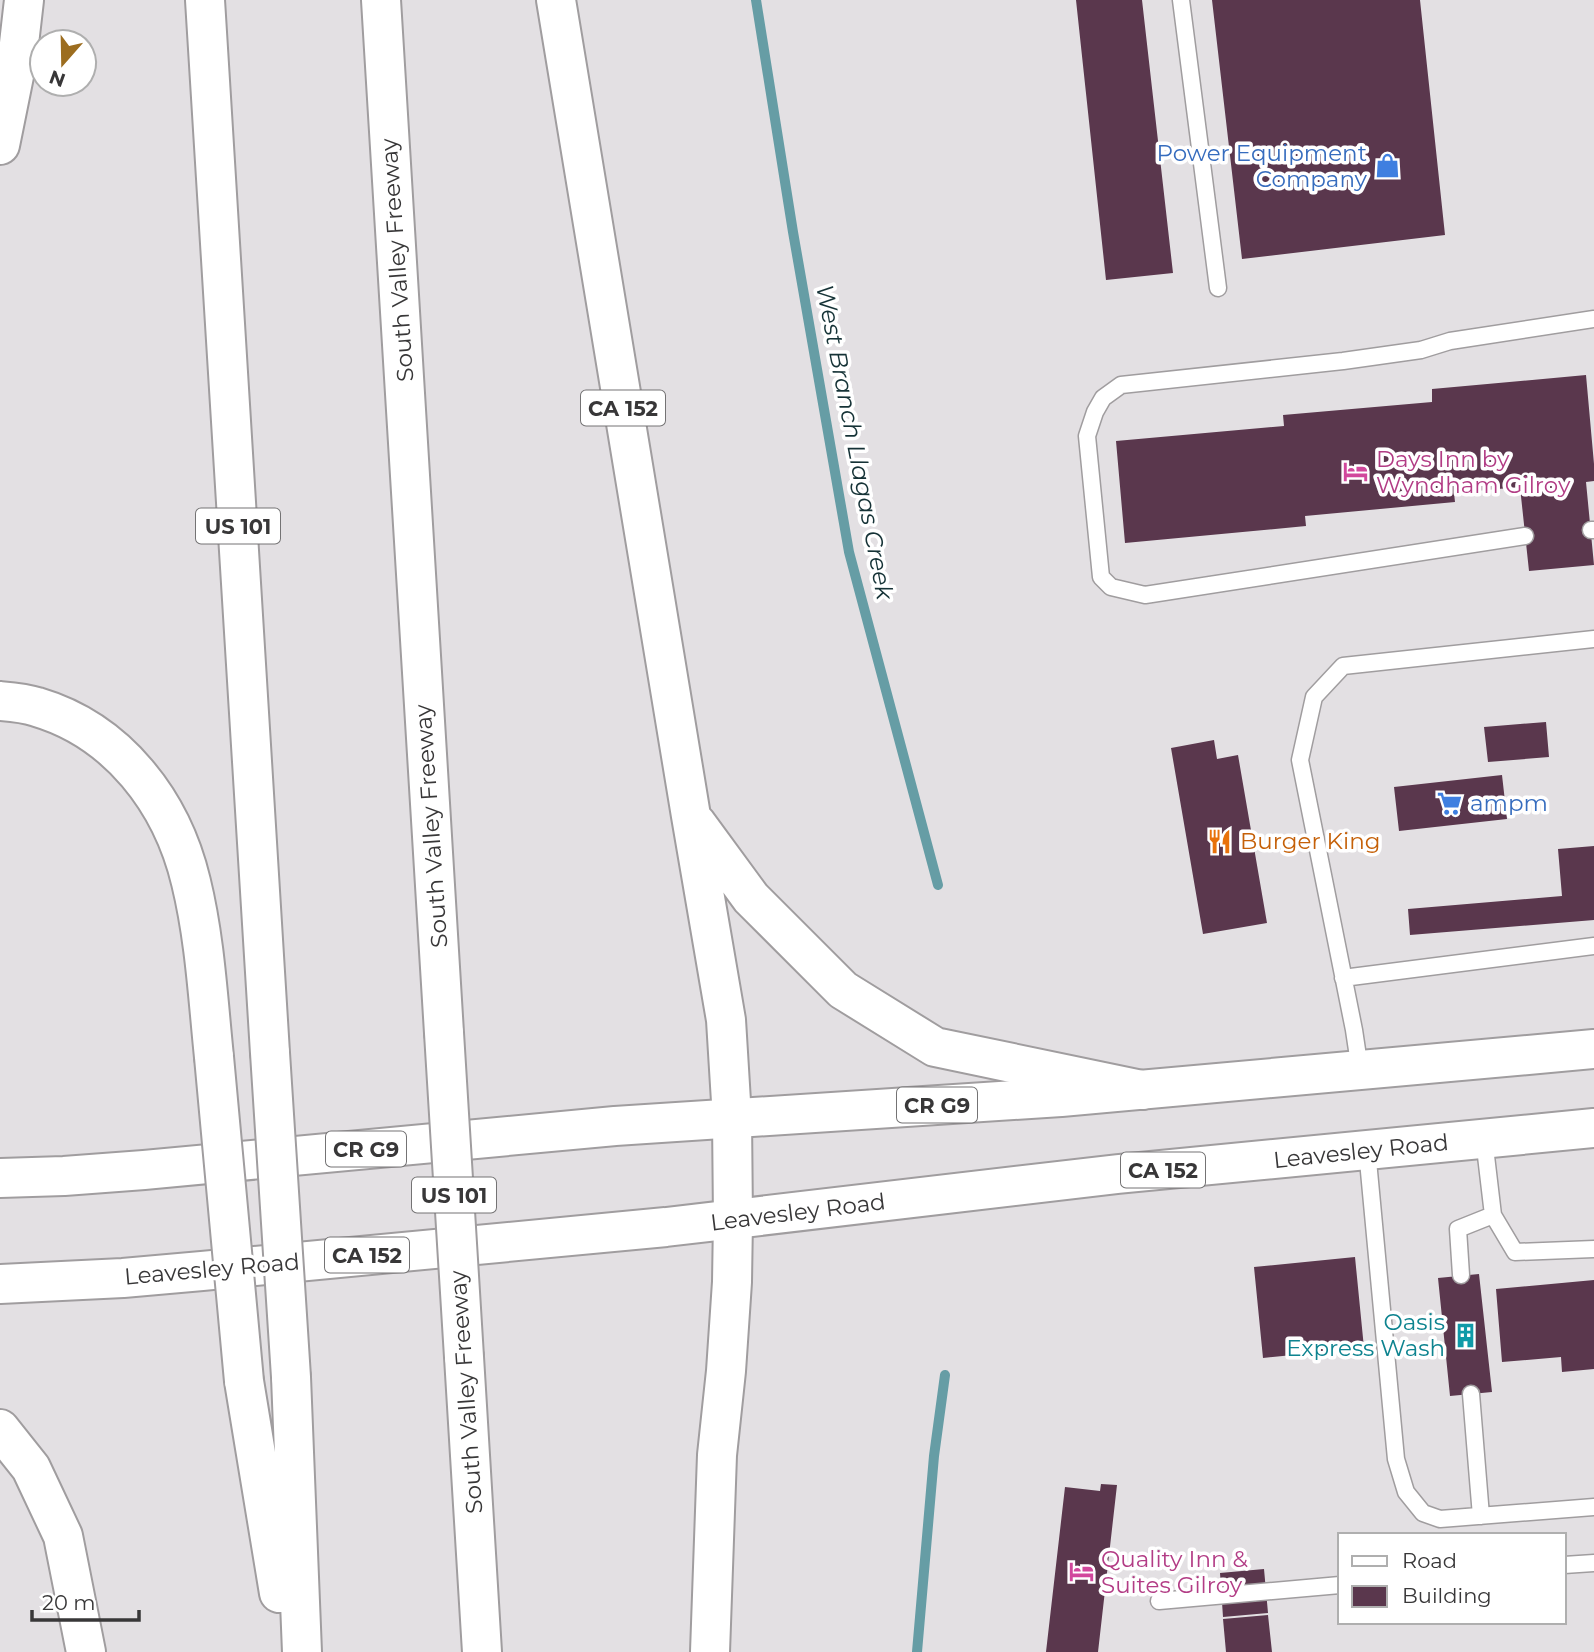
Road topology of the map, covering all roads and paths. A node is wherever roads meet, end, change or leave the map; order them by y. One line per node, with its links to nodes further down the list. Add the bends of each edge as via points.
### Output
1 (24, 0): 6 (main road)
2 (205, 0): 38 (main road, US 101, bridge, via 291,1377)
3 (381, 0): 39 (main road, South Valley Freeway / US 101, bridge)
4 (556, 0): 12 (main road, CA 152)
5 (1181, 0): 7 (lane)
6 (0, 145)
7 (1218, 288)
8 (1594, 319): 9 (lane, via 1450,341 1422,350 1121,385 1103,398 1087,436 1101,577 1111,587 1145,596)
9 (1525, 536)
10 (1594, 639): 14 (lane, via 1343,666 1314,697 1300,760)
11 (0, 701): 37 (main road, bridge, via 35,706 61,716 108,743 128,761 161,805 183,854 201,939 244,1381)
12 (691, 816): 17 (main road, CA 152, via 751,898 843,990 923,1040 935,1047); 18 (main road, via 726,1020)
13 (1594, 946): 14 (lane)
14 (1343, 978): 16 (lane)
15 (1594, 1048): 16 (main road, CA 152)
16 (1360, 1070): 17 (main road, CA 152)
17 (1142, 1090): 18 (main road, CR G9)
18 (732, 1118): 22 (main road, CR G9, via 144,1170); 24 (main road)
19 (1594, 1128): 20 (main road, Leavesley Road / CA 152)
20 (1484, 1139): 21 (main road, Leavesley Road / CA 152); 23 (lane)
21 (1367, 1150): 24 (main road, Leavesley Road / CA 152); 31 (lane, via 1396,1459 1406,1492 1423,1513 1440,1519)
22 (0, 1178)
23 (1493, 1214): 25 (lane, via 1515,1252); 26 (lane, via 1458,1229)
24 (733, 1220): 27 (main road, Leavesley Road / CA 152, via 202,1271); 40 (main road)
25 (1594, 1248)
26 (1461, 1275)
27 (0, 1284)
28 (1471, 1394): 31 (lane)
29 (0, 1429): 36 (main road, via 32,1468 63,1536)
30 (1594, 1507): 31 (lane)
31 (1481, 1516)
32 (1594, 1563): 33 (lane)
33 (1566, 1565)
34 (1338, 1585): 35 (lane)
35 (1159, 1601)
36 (86, 1652)
37 (289, 1652)
38 (302, 1652)
39 (482, 1652)
40 (710, 1652)

